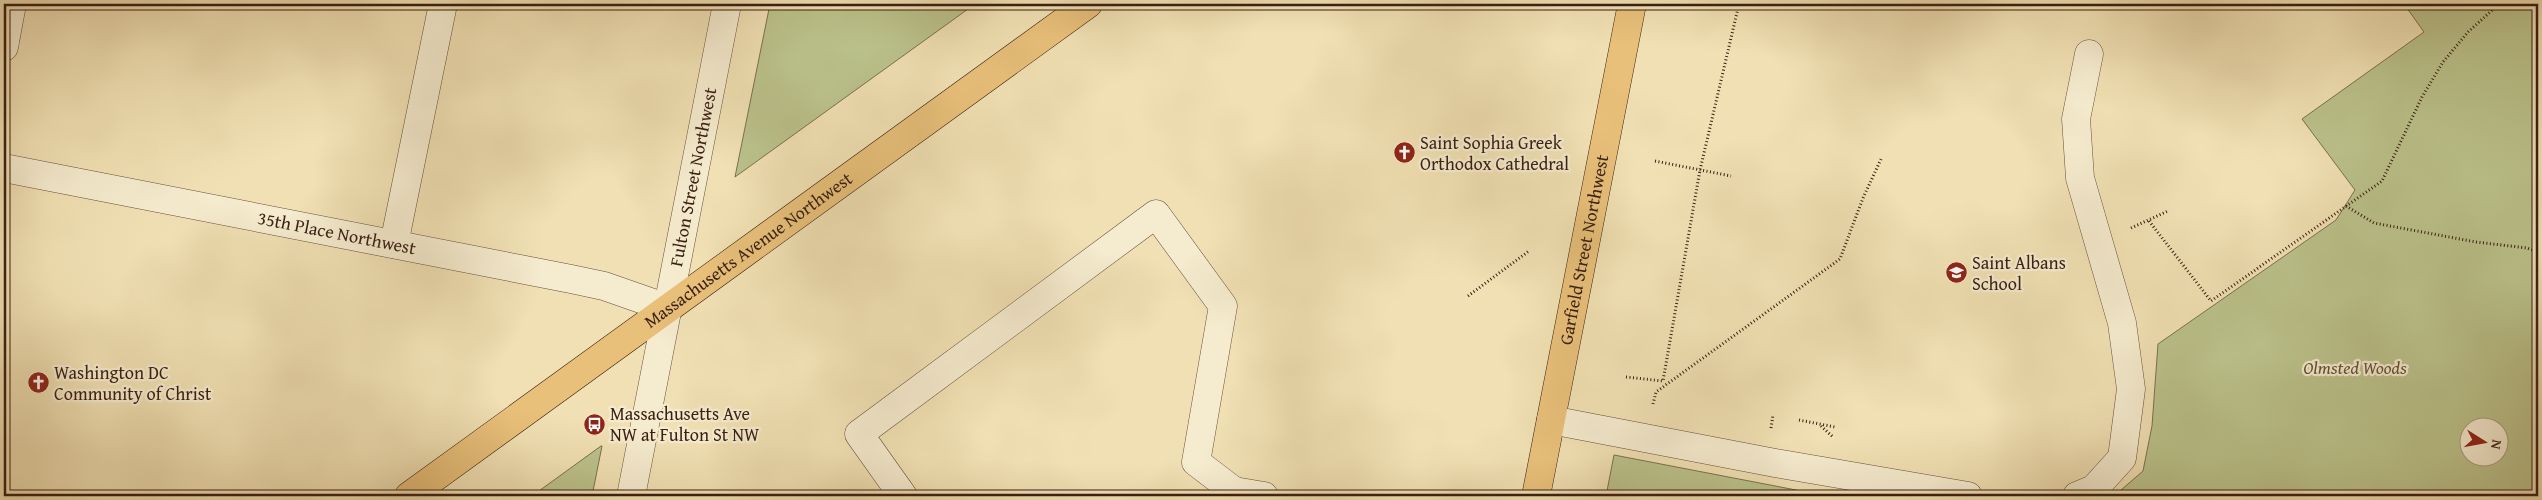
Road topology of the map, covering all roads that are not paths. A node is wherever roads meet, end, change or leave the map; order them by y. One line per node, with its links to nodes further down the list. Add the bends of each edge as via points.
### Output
1 (12, 4): 6 (street)
2 (443, 4): 9 (street)
3 (727, 4): 10 (street, Fulton Street Northwest)
4 (1088, 4): 10 (main road, Massachusetts Avenue Northwest)
5 (1632, 4): 11 (main road, Garfield Street Northwest)
6 (4, 47)
7 (2089, 54): 19 (street, via 2076,119 2080,178 2122,323 2131,389 2122,458 2094,488)
8 (4, 168): 9 (street, 35th Place Northwest)
9 (394, 244): 10 (street, 35th Place Northwest, via 604,286)
10 (667, 308): 13 (main road, Massachusetts Avenue Northwest); 14 (street, Fulton Street Northwest)
11 (1551, 420): 17 (main road, Garfield Street Northwest); 18 (street)
12 (1234, 494): 15 (street, via 1196,462 1223,306 1156,214 860,434); 16 (street)
13 (409, 496)
14 (631, 496)
15 (903, 496)
16 (1264, 496)
17 (1536, 496)
18 (1968, 496)
19 (2077, 496)

